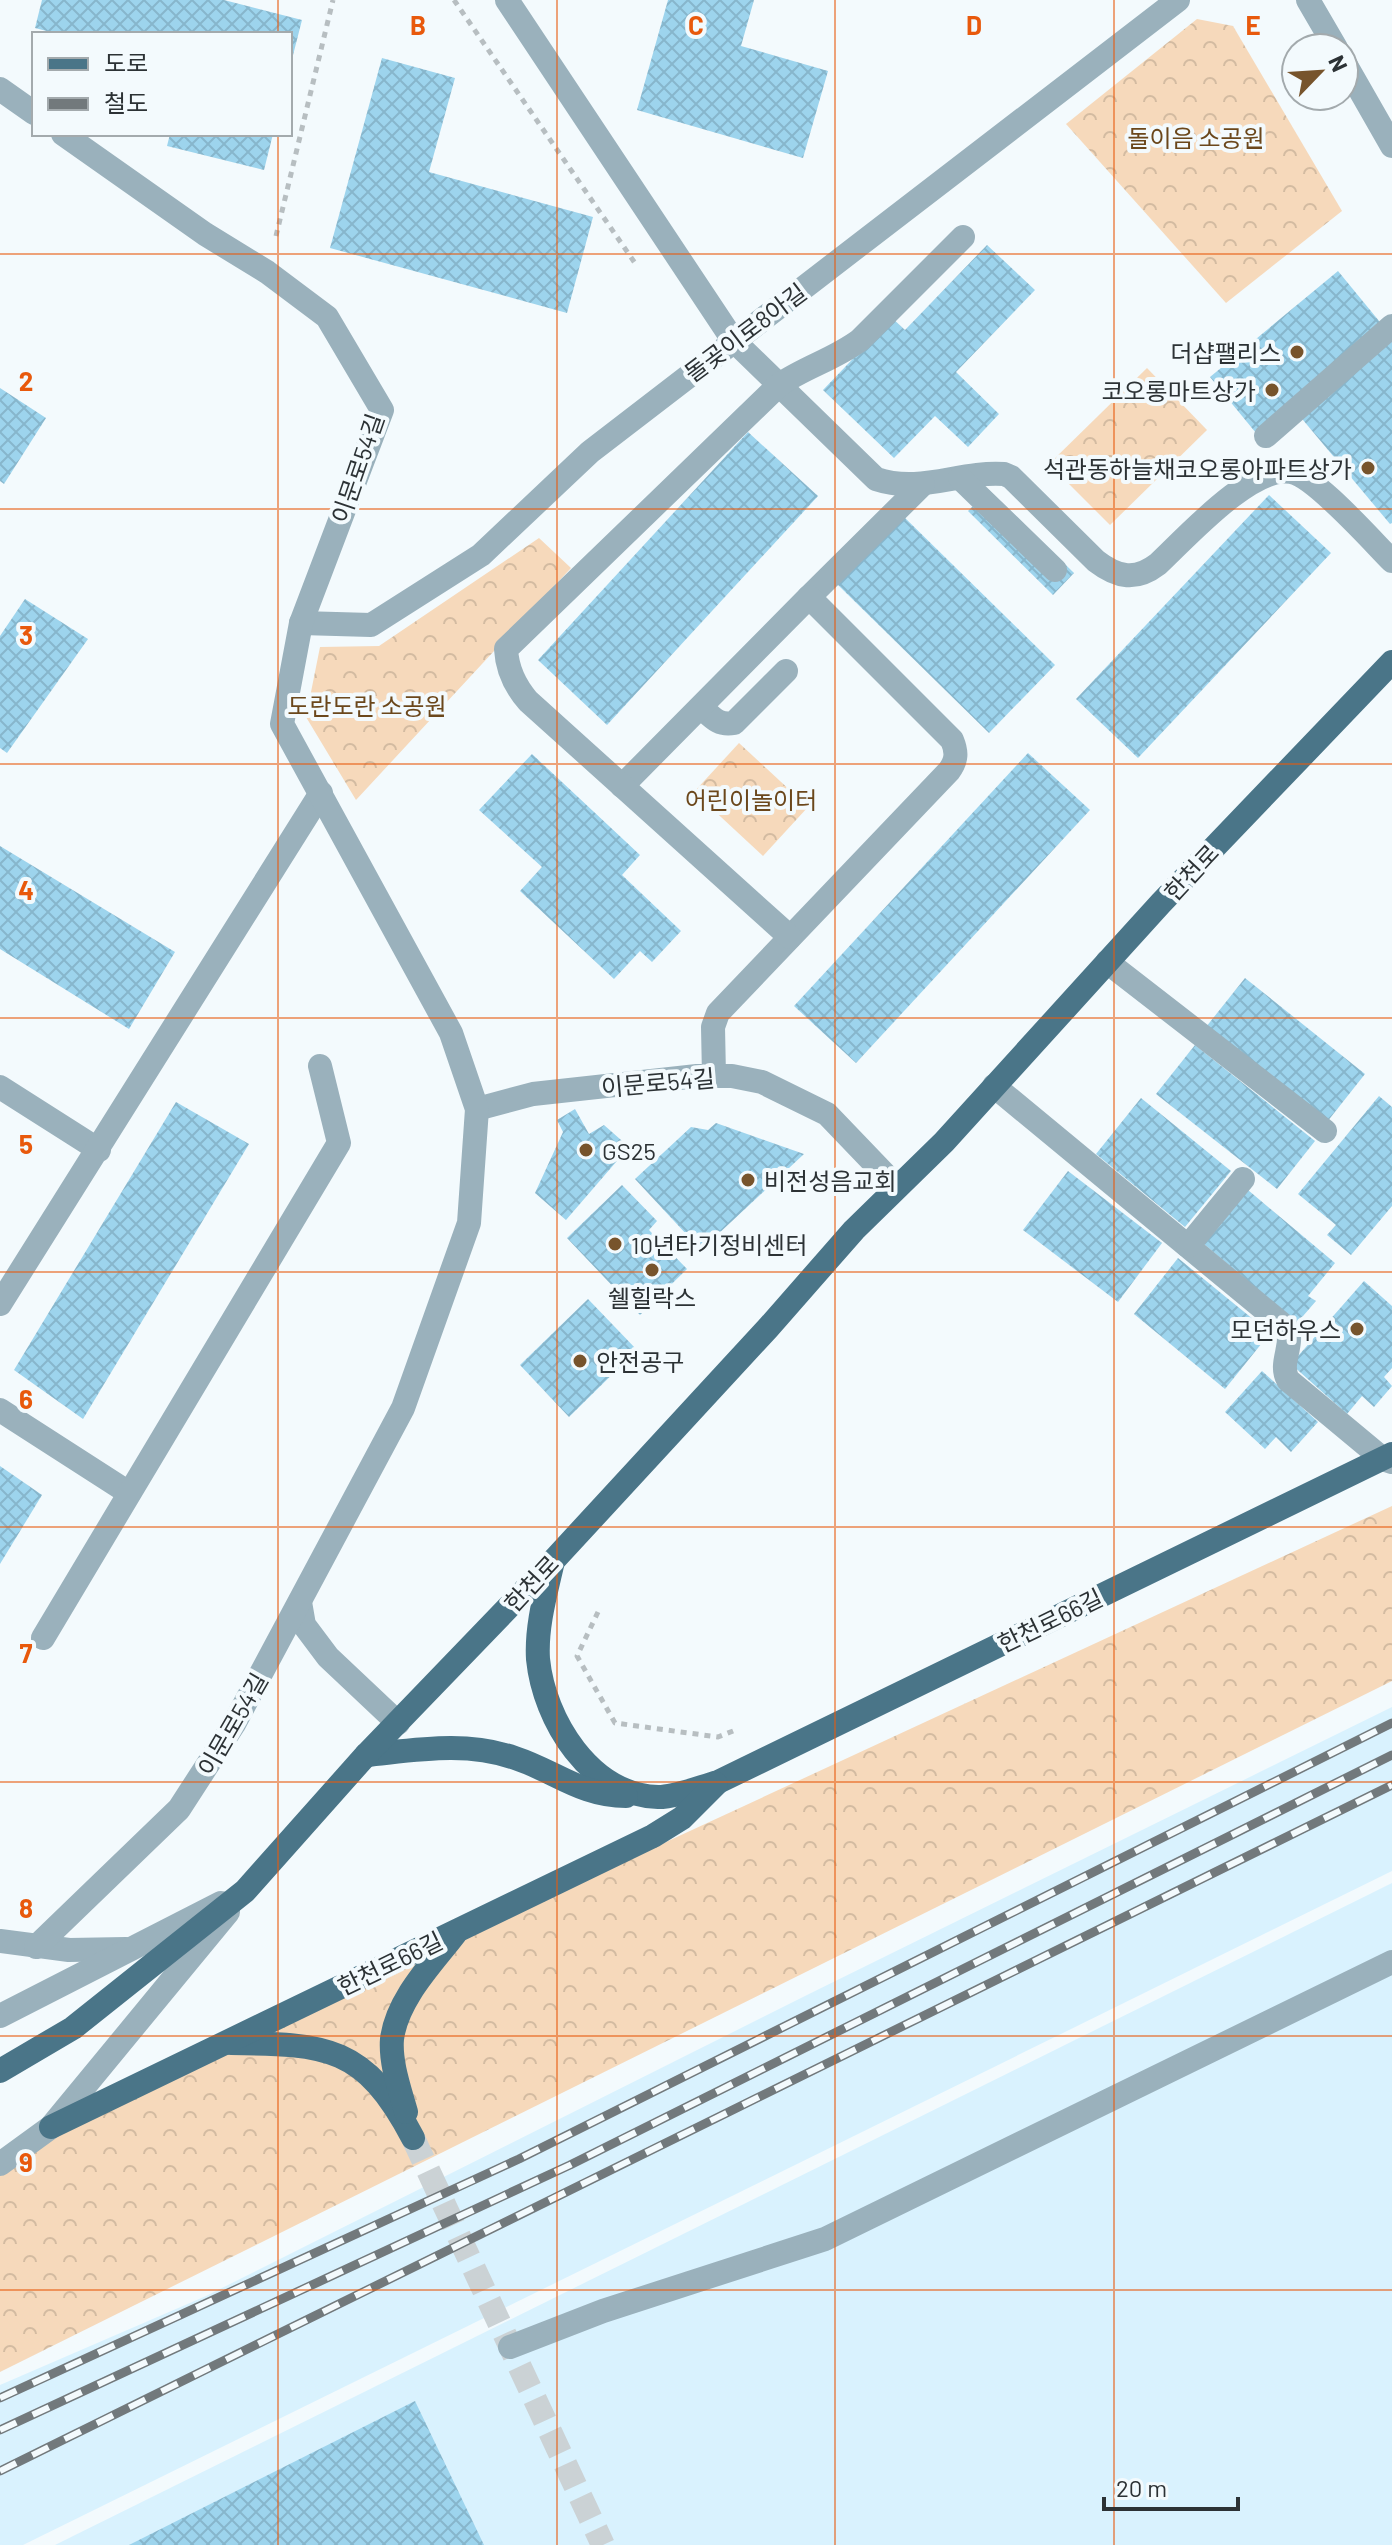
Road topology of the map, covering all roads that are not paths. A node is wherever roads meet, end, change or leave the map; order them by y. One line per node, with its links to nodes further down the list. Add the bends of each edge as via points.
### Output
1 (507, 0): 12 (street)
2 (1178, 0): 12 (street, 돌곶이로8아길)
3 (1308, 0): 4 (street)
4 (1327, 32)
5 (0, 89): 7 (street)
6 (1360, 90): 9 (street)
7 (32, 112)
8 (66, 136): 20 (street, 이문로54길, via 327,317 382,410)
9 (1392, 146)
10 (963, 237): 13 (street, via 860,340)
11 (1392, 326): 14 (street)
12 (733, 340): 13 (street); 20 (street, 돌곶이로8아길, via 590,452 481,555 371,625)
13 (779, 385): 16 (street, via 876,479); 24 (street, via 506,649 519,690)
14 (1266, 436)
15 (960, 478): 16 (street); 17 (street, via 996,473 1011,477 1096,561 1111,573 1129,577 1158,564 1237,491 1274,473 1292,472 1310,481); 18 (street)
16 (923, 484): 19 (street)
17 (1392, 561)
18 (1055, 570)
19 (809, 597): 23 (street); 26 (street, via 952,740 956,756 949,771)
20 (301, 623): 25 (street, 이문로54길, via 282,724)
21 (1392, 662): 27 (main road, 한천로)
22 (786, 671): 23 (street, via 734,723 718,722)
23 (701, 707): 24 (street)
24 (622, 786): 26 (street)
25 (321, 793): 32 (street, 이문로54길, via 451,1033); 34 (street)
26 (790, 937): 29 (street, via 718,1013 713,1027)
27 (1107, 962): 30 (main road, 한천로); 33 (street)
28 (320, 1066): 41 (street, via 339,1143)
29 (714, 1076): 32 (street, 이문로54길, via 533,1094); 36 (street, 이문로54길, via 762,1082 827,1114)
30 (994, 1086): 36 (main road, 한천로); 37 (street)
31 (0, 1087): 34 (street)
32 (477, 1109): 43 (street, 이문로54길, via 469,1223 449,1280 403,1408)
33 (1325, 1131)
34 (99, 1150): 38 (street)
35 (1243, 1179): 37 (street)
36 (897, 1187): 42 (main road, 한천로)
37 (1188, 1246): 40 (street, 한천로66길, via 1288,1329 1288,1380)
38 (1, 1298)
39 (0, 1410): 41 (street)
40 (1389, 1458): 47 (main road, 한천로66길)
41 (129, 1493): 44 (street)
42 (553, 1561): 45 (main road, 한천로); 48 (main road, 한천로66길, via 540,1624 538,1658 545,1693 586,1764 614,1787)
43 (300, 1602): 45 (street, via 304,1625 328,1657); 52 (street, 이문로54길, via 234,1724 179,1809)
44 (43, 1638)
45 (398, 1723): 46 (main road, 한천로)
46 (366, 1755): 48 (main road, 한천로66길, via 457,1747 490,1751 596,1794); 49 (main road, 한천로)
47 (718, 1782): 48 (main road, 한천로66길); 50 (main road, 한천로66길, via 682,1818 653,1836)
48 (660, 1797)
49 (245, 1891): 53 (street); 57 (main road, 한천로, via 73,2028); 58 (street)
50 (458, 1931): 56 (main road, 한천로66길); 56 (main road, via 413,1989 392,2040 396,2078 413,2138 398,2109 353,2062 322,2049 289,2044)
51 (0, 1941): 52 (street)
52 (36, 1947): 53 (street)
53 (132, 1948): 55 (street)
54 (1392, 1962): 60 (street, via 825,2239)
55 (0, 2016)
56 (224, 2043): 58 (main road, 한천로66길)
57 (0, 2071)
58 (51, 2127): 59 (street)
59 (0, 2164)
60 (510, 2347)

